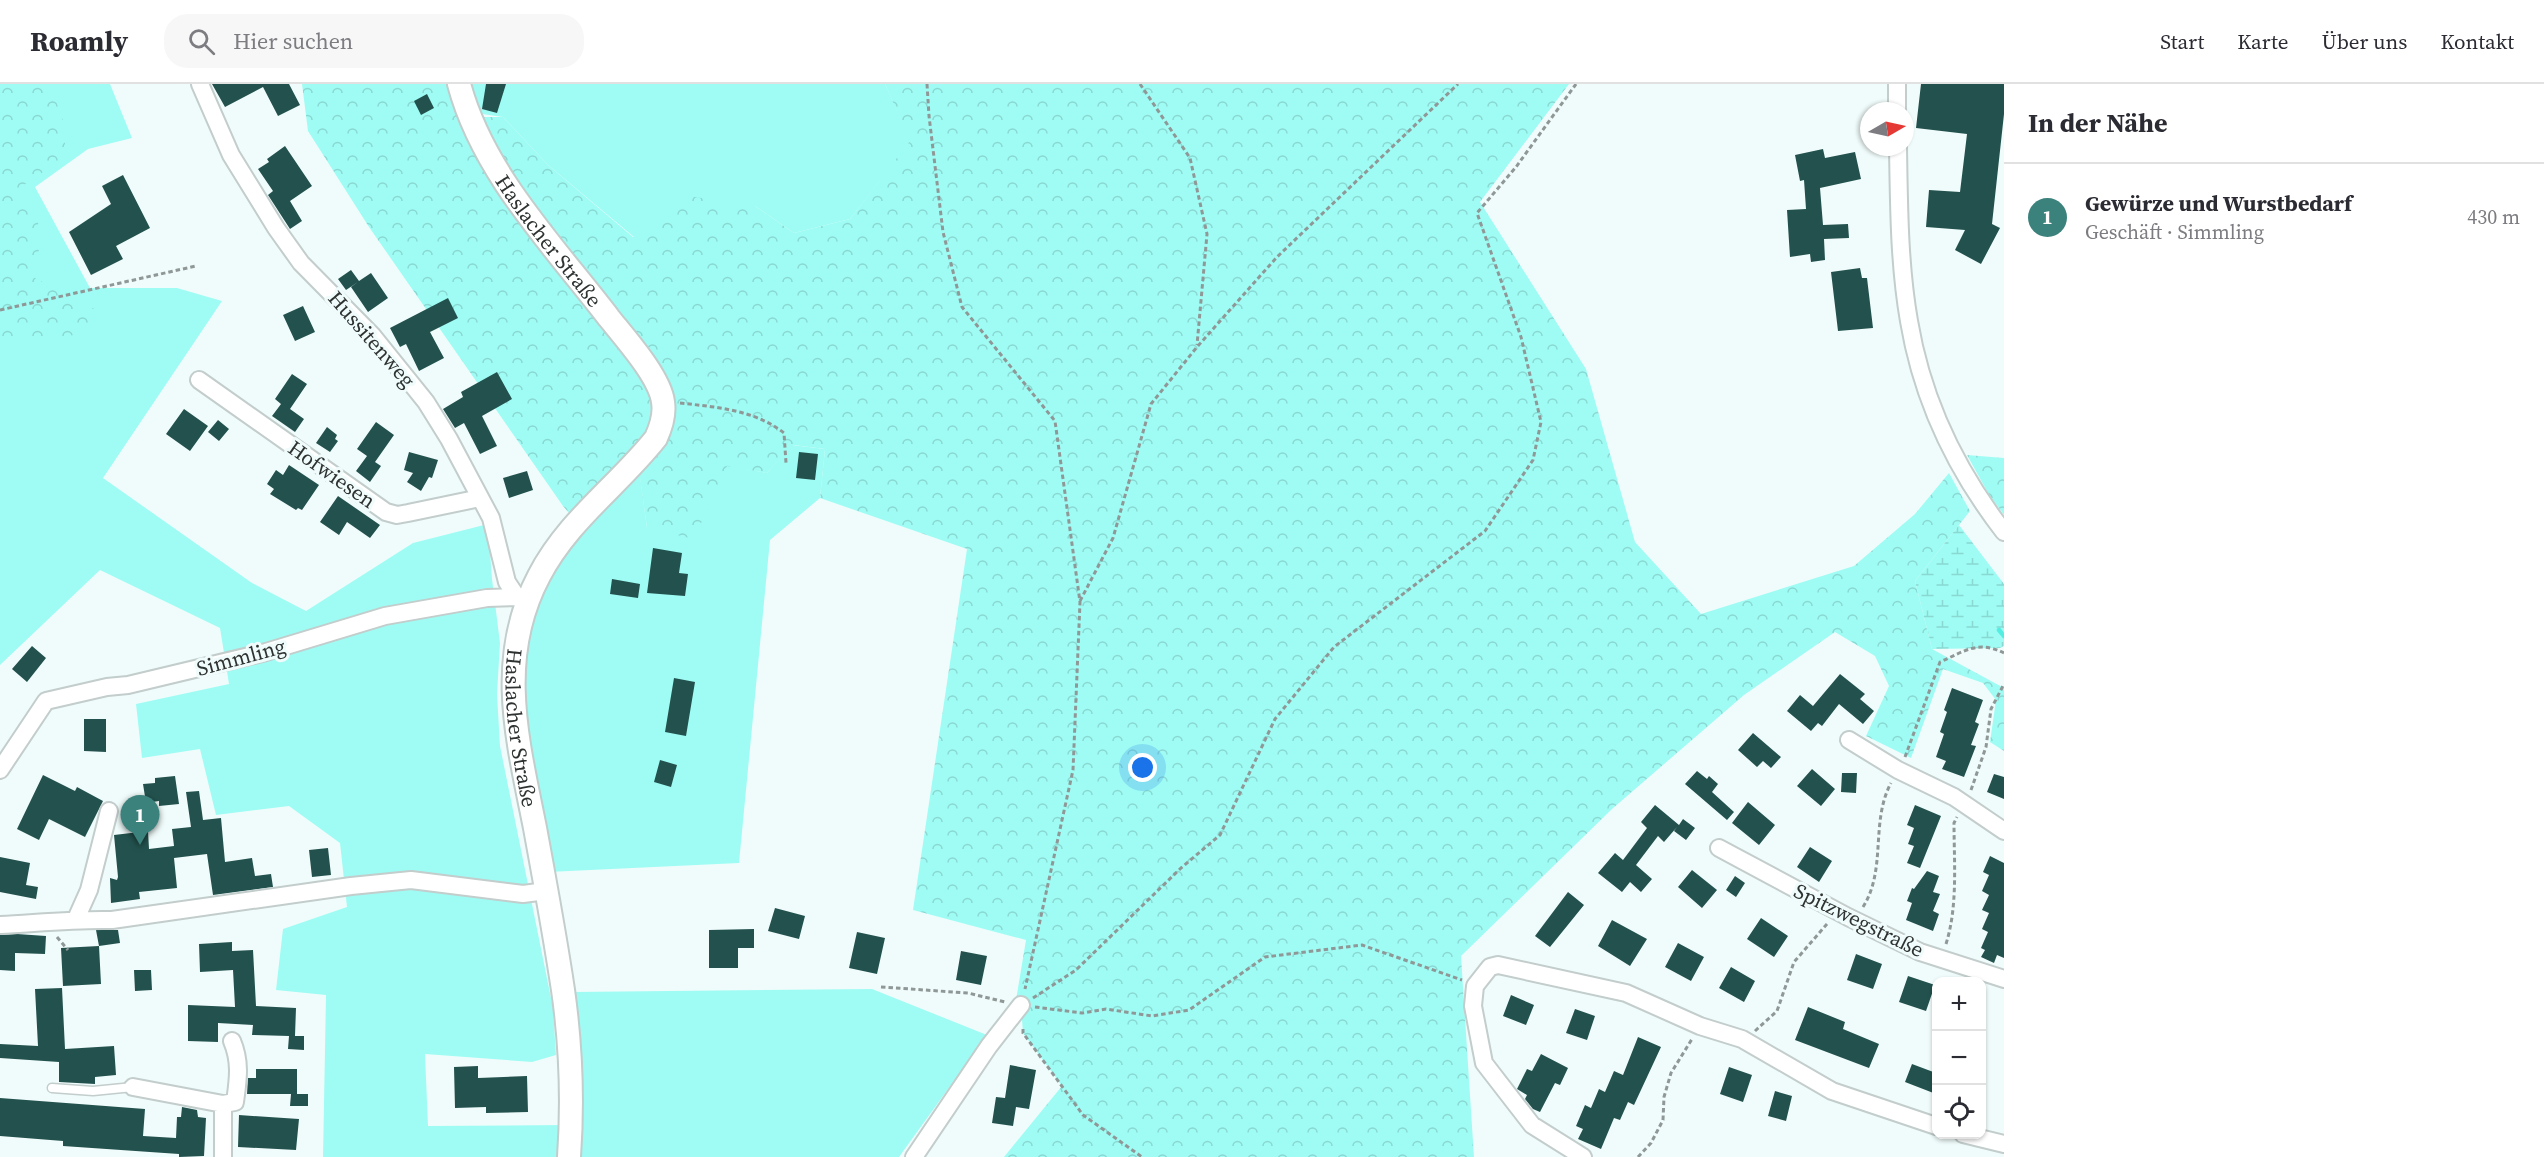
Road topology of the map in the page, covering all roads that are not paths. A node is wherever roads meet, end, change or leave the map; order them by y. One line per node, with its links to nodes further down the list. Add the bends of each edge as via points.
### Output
1 (200, 84): 7 (street, Hussitenweg, via 231,155 276,228 301,263 372,335 426,402)
2 (459, 84): 9 (street, Haslacher Straße, via 476,129 513,194 646,364 663,401 656,438 564,535)
3 (1896, 84): 4 (street)
4 (1897, 102)
5 (1898, 156): 8 (street, via 1900,245 1909,321 1925,387 1948,444 1978,498)
6 (199, 380): 7 (street, Hofwiesen, via 386,512 397,515)
7 (480, 498): 9 (street, Hussitenweg, via 494,526 502,570)
8 (2004, 532)
9 (522, 600): 11 (street, Simmling, via 487,598 386,616 254,655 46,700); 15 (street, Haslacher Straße, via 512,697)
10 (1849, 740): 13 (street, via 1965,804)
11 (0, 770)
12 (109, 811): 16 (street, via 89,890)
13 (2004, 831)
14 (1719, 848): 18 (street, Spitzwegstraße, via 1920,951)
15 (546, 891): 16 (street, via 523,894 411,880 112,921); 28 (street, Haslacher Straße, via 568,1031 572,1089)
16 (76, 919): 17 (street)
17 (0, 925)
18 (2004, 980)
19 (1022, 1005): 29 (street, via 989,1046)
20 (232, 1041): 23 (street, via 238,1055 235,1102)
21 (133, 1087): 22 (lane, via 93,1091); 23 (street)
22 (52, 1088)
23 (223, 1104): 27 (street)
24 (1932, 1125): 30 (street, via 1832,1091 1742,1039 1700,1026 1626,993 1498,965 1490,967 1475,986 1473,1006 1484,1063 1532,1125)
25 (1984, 1139): 26 (street)
26 (2004, 1144)
27 (223, 1157)
28 (569, 1157)
29 (914, 1157)
30 (1583, 1157)

